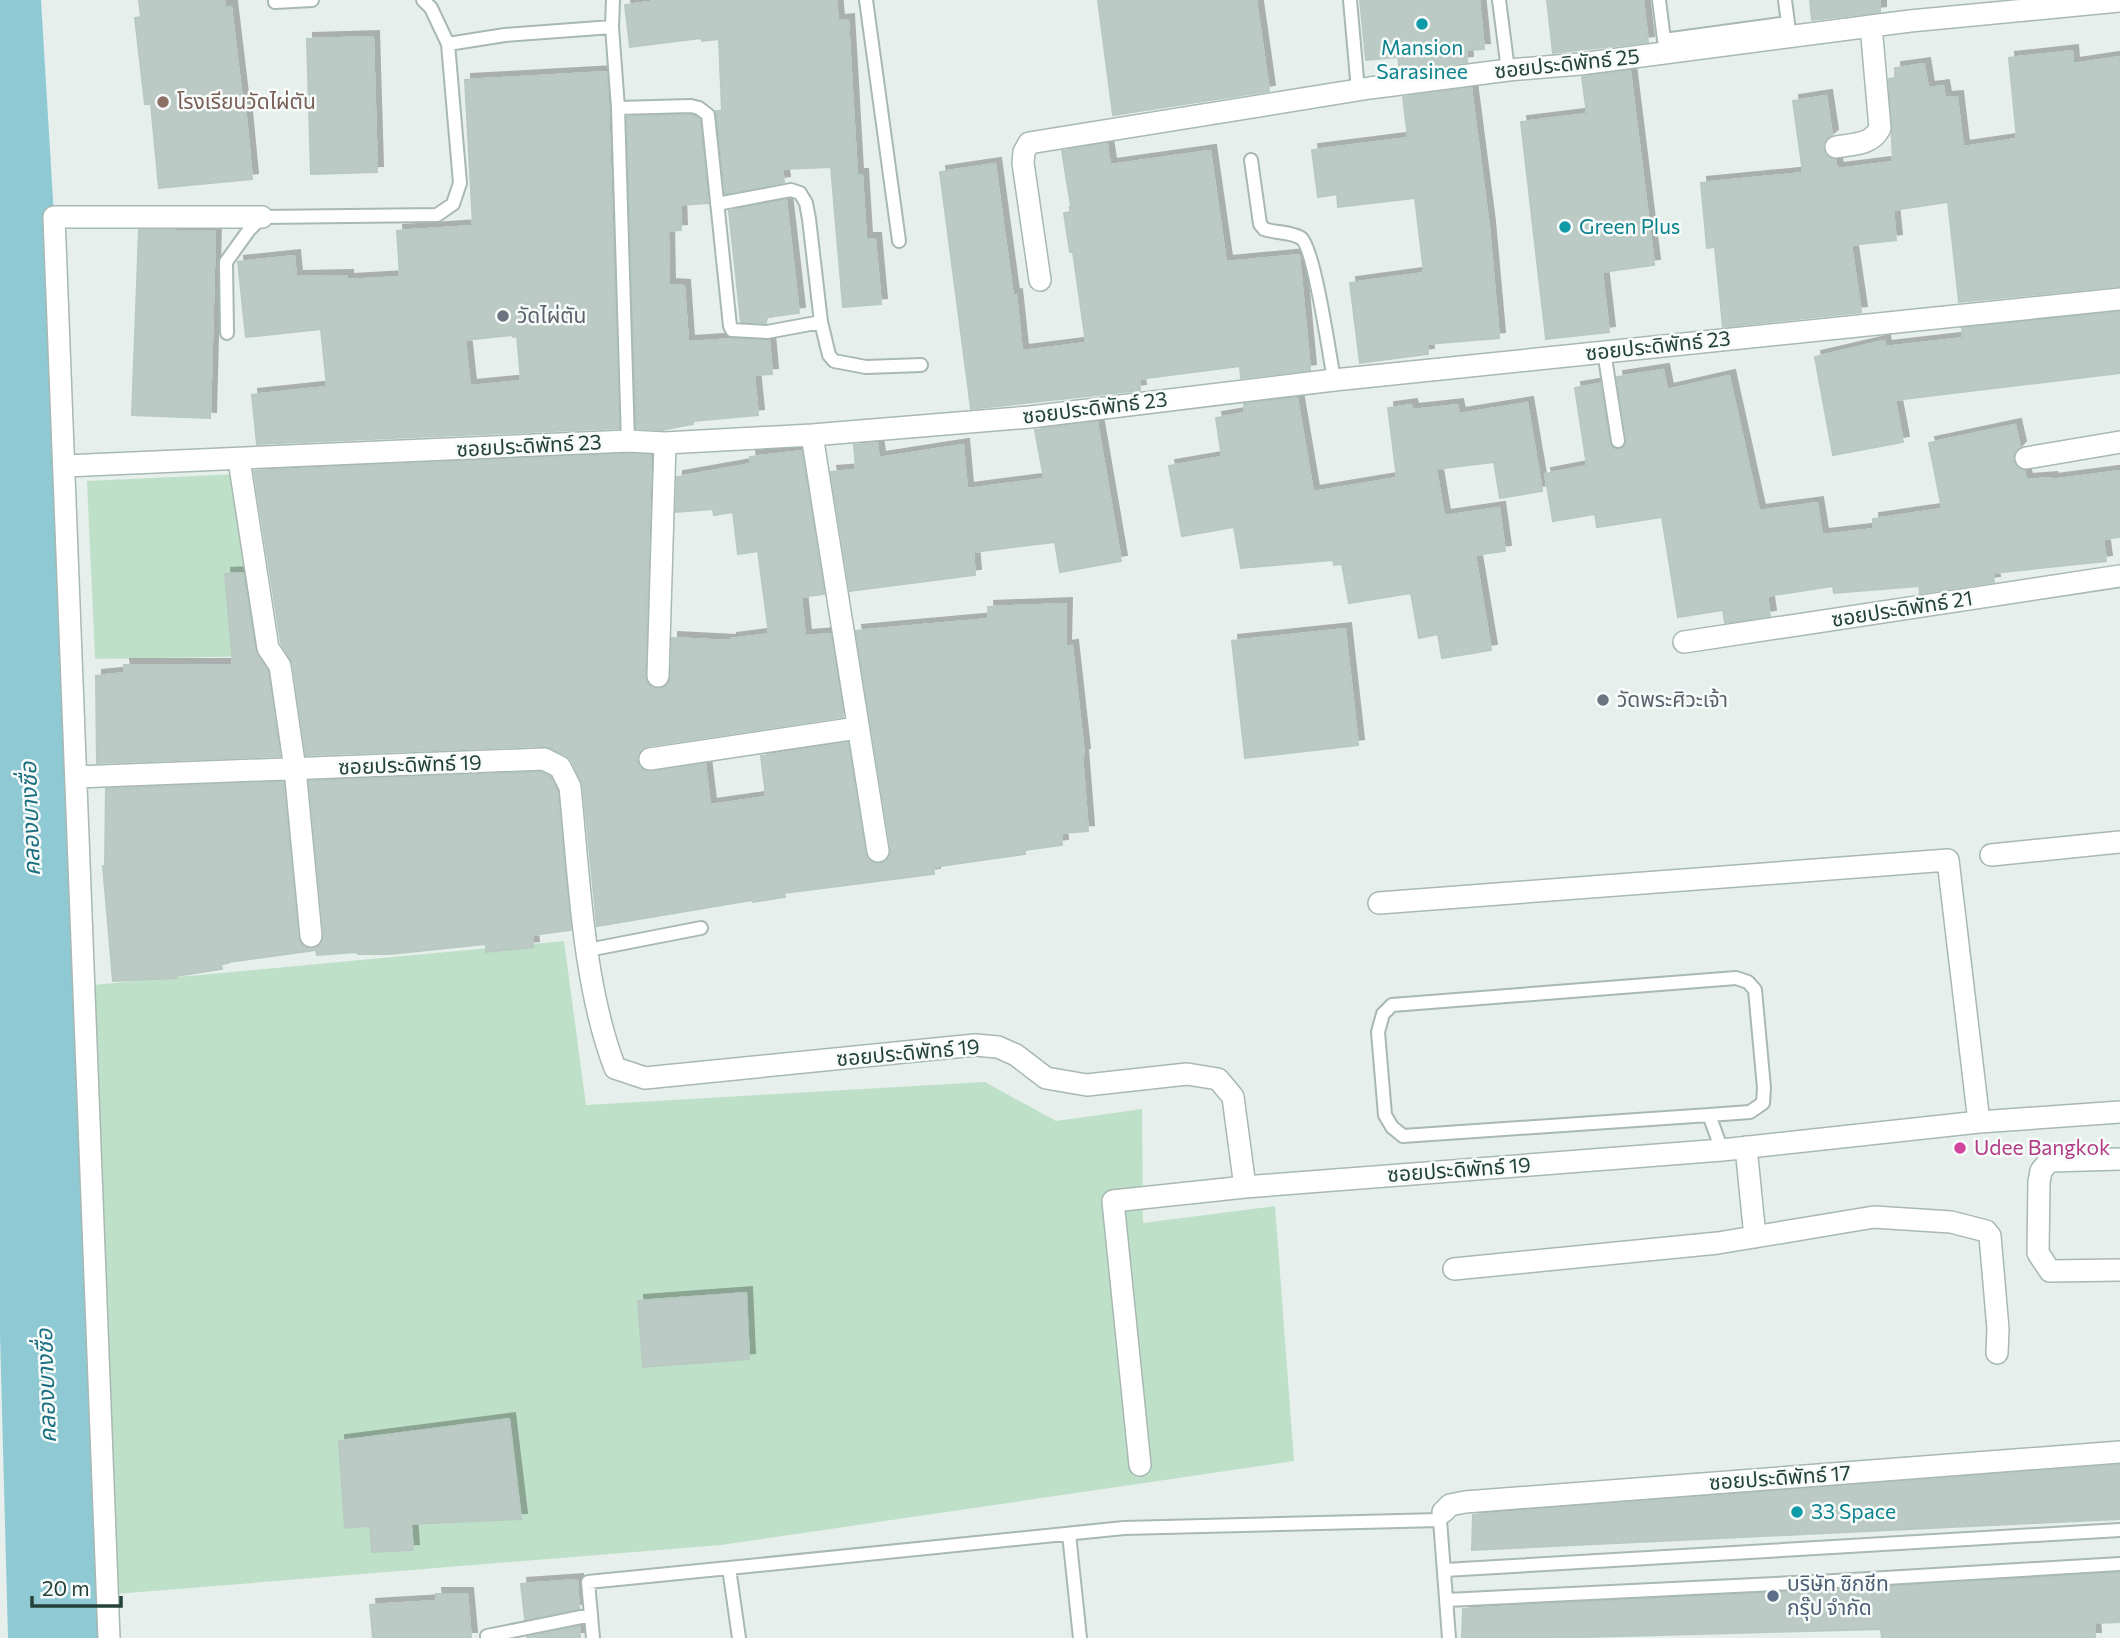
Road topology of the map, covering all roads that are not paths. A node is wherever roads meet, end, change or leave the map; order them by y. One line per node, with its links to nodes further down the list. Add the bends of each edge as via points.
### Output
1 (312, 0): 10 (lane)
2 (423, 0): 14 (lane)
3 (614, 0): 12 (lane)
4 (866, 0): 22 (lane)
5 (1350, 0): 16 (lane)
6 (1499, 0): 15 (lane)
7 (1659, 0): 13 (lane, via 1664,40)
8 (1785, 0): 13 (lane)
9 (2120, 1): 11 (street, ซอยประดิพัทธ์ 25)
10 (275, 2)
11 (1871, 26): 13 (street, ซอยประดิพัทธ์ 25); 18 (street, via 1880,128 1869,141)
12 (612, 27): 14 (lane); 17 (lane)
13 (1788, 29): 15 (street, ซอยประดิพัทธ์ 25, via 1580,64)
14 (448, 44): 21 (lane, via 460,183 453,204 437,215)
15 (1508, 69): 16 (street, ซอยประดิพัทธ์ 25)
16 (1358, 90): 23 (street, ซอยประดิพัทธ์ 25, via 1029,143 1023,163)
17 (618, 108): 20 (lane, via 691,106 708,115); 31 (lane)
18 (1836, 148)
19 (1251, 160): 29 (lane, via 1260,224 1305,243)
20 (717, 204): 25 (lane, via 791,190 800,193 807,211); 25 (lane, via 732,330 767,332)
21 (262, 217): 26 (lane, via 226,262); 74 (street, via 54,217)
22 (899, 241)
23 (1040, 280)
24 (2120, 299): 27 (street, ซอยประดิพัทธ์ 23)
25 (821, 322): 28 (lane, via 834,361 866,367)
26 (227, 333)
27 (1604, 351): 29 (street, ซอยประดิพัทธ์ 23); 32 (lane)
28 (921, 365)
29 (1334, 380): 30 (street, ซอยประดิพัทธ์ 23, via 1030,416)
30 (812, 435): 34 (street, ซอยประดิพัทธ์ 23); 41 (street)
31 (628, 441): 34 (street, ซอยประดิพัทธ์ 23); 36 (street, ซอยประดิพัทธ์ 23)
32 (1618, 441)
33 (2120, 442): 35 (street)
34 (666, 443): 40 (street)
35 (2026, 458)
36 (239, 460): 37 (street, ซอยประดิพัทธ์ 23); 43 (street, via 268,648 280,666)
37 (65, 466)
38 (2120, 576): 39 (street, ซอยประดิพัทธ์ 21)
39 (1684, 642)
40 (658, 676)
41 (857, 729): 42 (street); 46 (street)
42 (650, 759)
43 (295, 769): 44 (street, ซอยประดิพัทธ์ 19); 50 (street); 51 (street, ซอยประดิพัทธ์ 19, via 544,760 560,767 570,787)
44 (76, 777)
45 (2120, 842): 47 (street)
46 (878, 851)
47 (1991, 855)
48 (1379, 903): 54 (street, via 1948,860)
49 (701, 929): 51 (lane)
50 (311, 936)
51 (588, 950): 58 (street, ซอยประดิพัทธ์ 19, via 602,1035 615,1068 645,1078 975,1045 1016,1055 1046,1078 1087,1085 1187,1074 1217,1079 1233,1097)
52 (2120, 1112): 54 (street, ซอยประดิพัทธ์ 19)
53 (1709, 1115): 53 (lane, via 1750,1112 1763,1103 1755,990 1736,978 1392,1005 1383,1014 1378,1032 1385,1115 1403,1136); 56 (lane)
54 (1979, 1122): 55 (street, ซอยประดิพัทธ์ 19)
55 (1746, 1147): 56 (street, ซอยประดิพัทธ์ 19); 59 (street)
56 (1722, 1150): 58 (street, ซอยประดิพัทธ์ 19)
57 (2120, 1159): 61 (street, via 2049,1161 2039,1182 2038,1254 2050,1271)
58 (1244, 1187): 64 (street, via 1113,1201)
59 (1755, 1237): 60 (street); 62 (street, via 1874,1217 1951,1222 1986,1231 1993,1251)
60 (1454, 1269)
61 (2120, 1270)
62 (1997, 1353)
63 (2120, 1452): 65 (street, ซอยประดิพัทธ์ 17, via 1465,1502 1450,1505)
64 (1140, 1465)
65 (1442, 1516): 67 (lane); 70 (lane)
66 (2120, 1530): 70 (lane)
67 (1069, 1534): 69 (lane); 77 (lane)
68 (2120, 1564): 71 (lane)
69 (729, 1568): 72 (lane, via 589,1582); 76 (lane)
70 (1445, 1570): 71 (lane)
71 (1447, 1600): 78 (lane)
72 (591, 1615): 73 (lane); 75 (lane)
73 (487, 1636)
74 (109, 1638)
75 (593, 1638)
76 (739, 1638)
77 (1080, 1638)
78 (1449, 1638)

